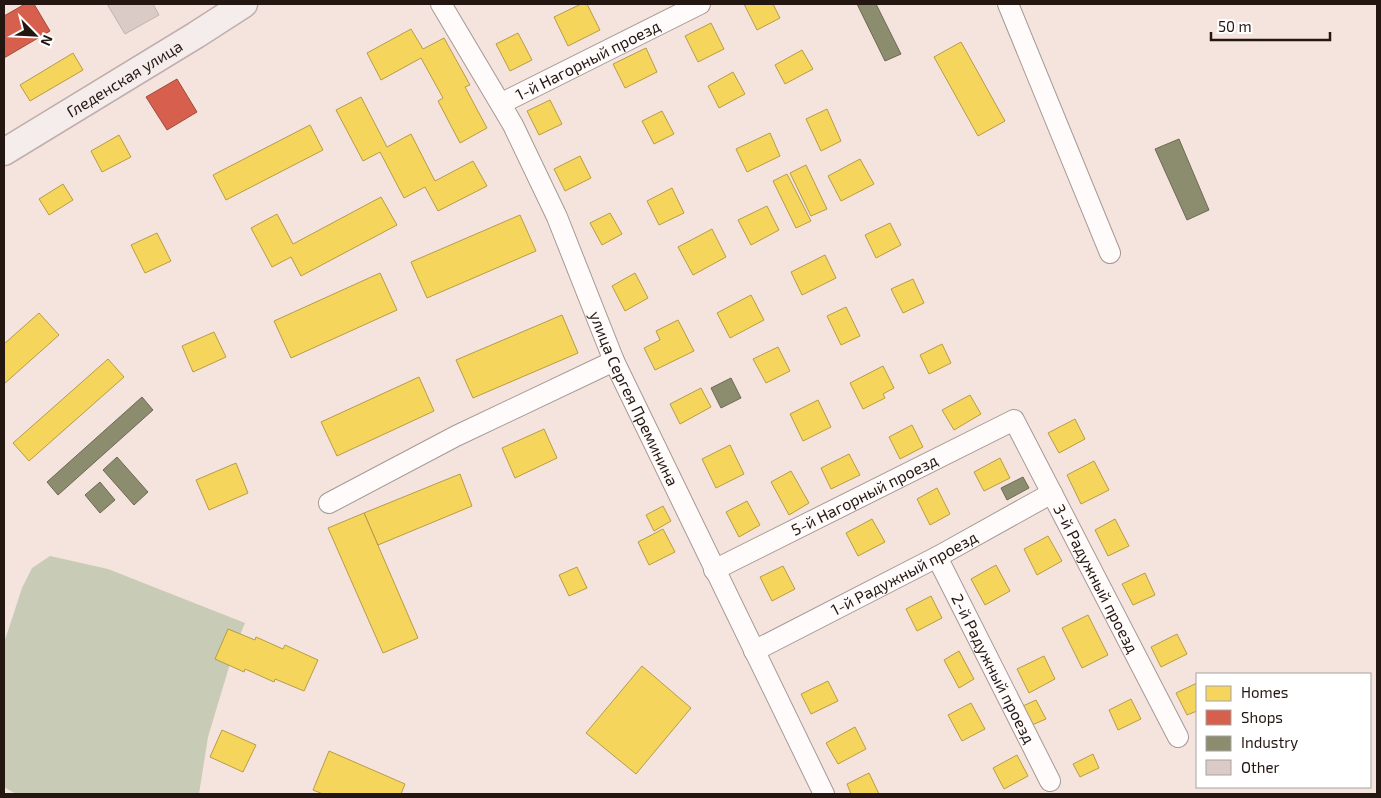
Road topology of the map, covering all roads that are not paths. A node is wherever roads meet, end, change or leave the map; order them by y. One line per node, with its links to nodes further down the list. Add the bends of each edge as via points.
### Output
1 (244, 4): 6 (main road, Гледенская улица)
2 (441, 4): 5 (street, улица Сергея Преминина)
3 (700, 4): 5 (street, 1-й Нагорный проезд)
4 (1008, 4): 7 (street)
5 (502, 103): 8 (street, улица Сергея Преминина, via 557,217)
6 (4, 152)
7 (1110, 253)
8 (614, 361): 11 (street, via 456,436); 13 (street, улица Сергея Преминина)
9 (1014, 420): 10 (street, 3-й Радужный проезд); 13 (street, 5-й Нагорный проезд)
10 (1052, 493): 12 (street, 1-й Радужный проезд); 15 (street, 3-й Радужный проезд)
11 (328, 503)
12 (937, 557): 14 (street, 1-й Радужный проезд); 16 (street, 2-й Радужный проезд)
13 (714, 570): 14 (street, улица Сергея Преминина)
14 (754, 651): 17 (street, улица Сергея Преминина)
15 (1178, 737)
16 (1050, 781)
17 (824, 794)

